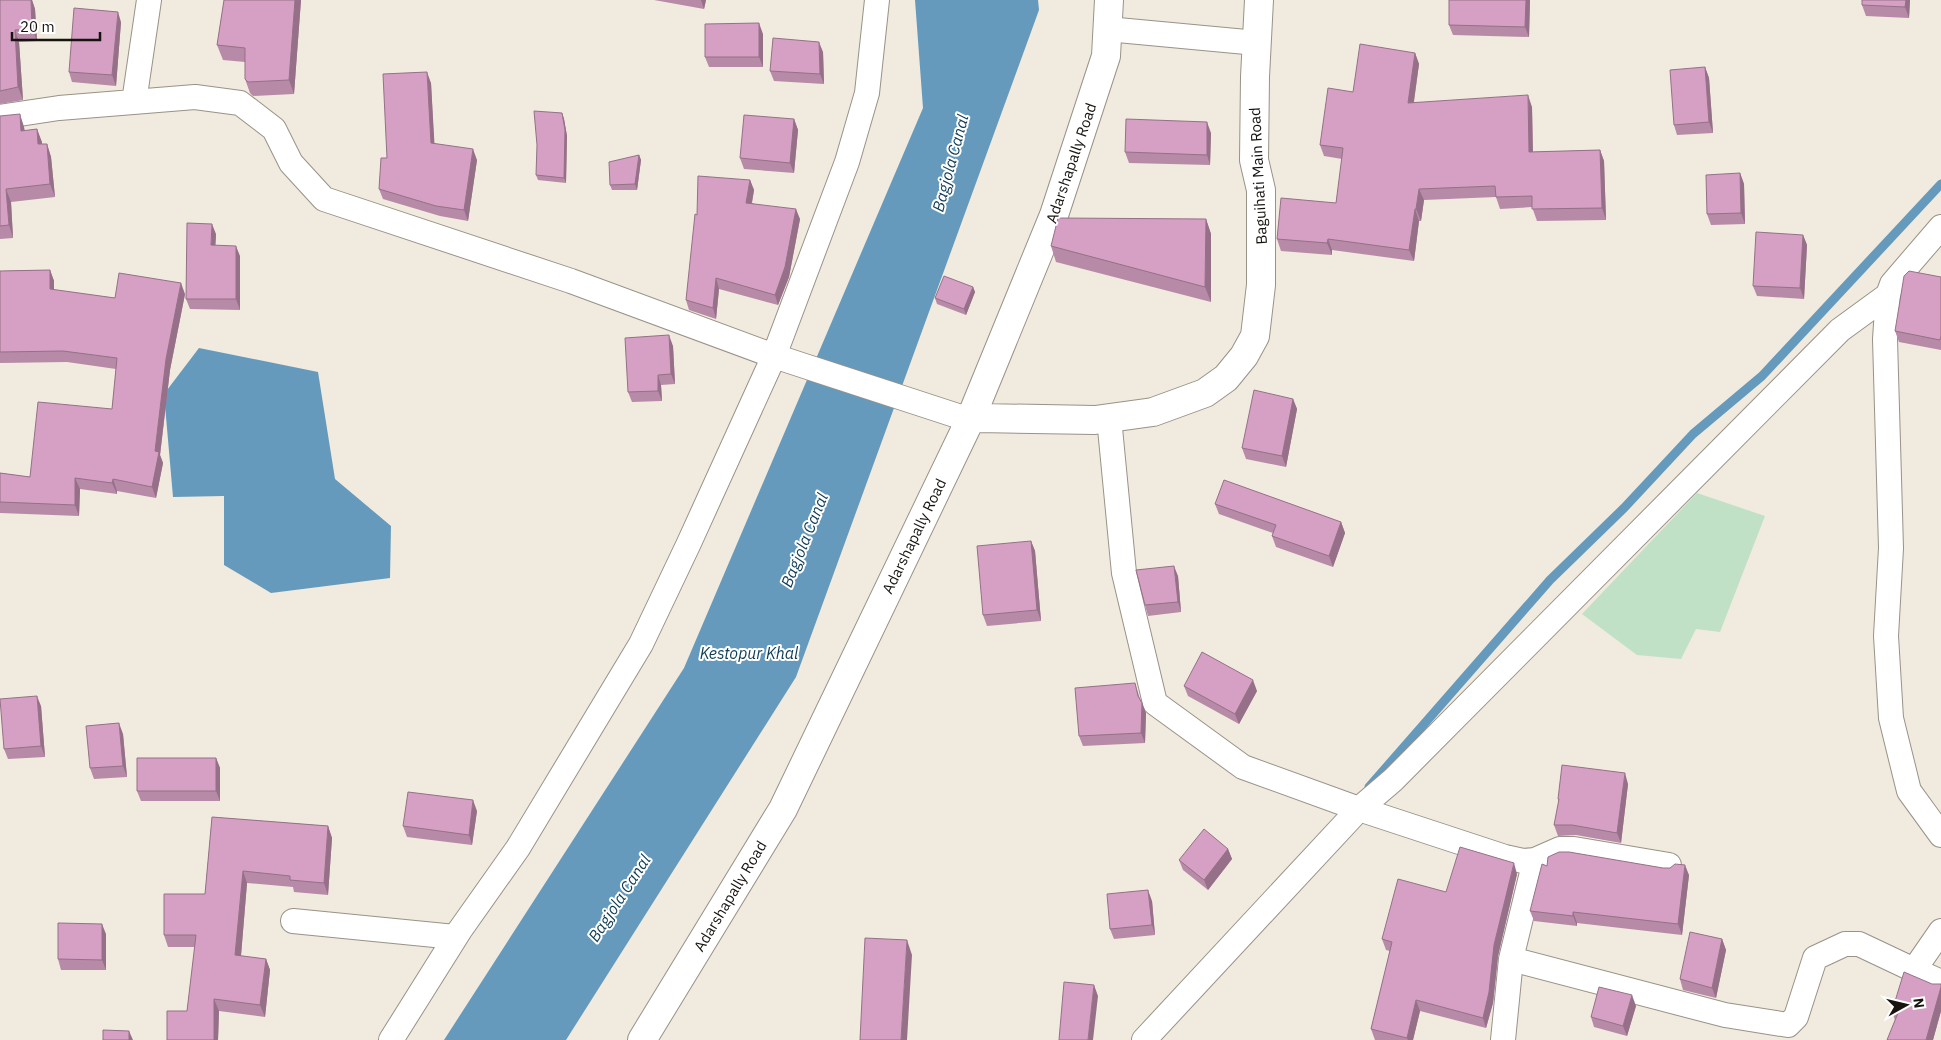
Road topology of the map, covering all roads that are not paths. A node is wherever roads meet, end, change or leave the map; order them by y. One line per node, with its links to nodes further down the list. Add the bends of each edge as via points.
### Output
1 (149, 0): 7 (street)
2 (878, 0): 11 (street, via 867,93 847,162)
3 (1109, 0): 5 (street, Adarshapally Road)
4 (1259, 0): 6 (street, Baguihati Main Road)
5 (1107, 29): 6 (street); 13 (street, Adarshapally Road, via 1106,56 1054,215)
6 (1256, 43): 12 (street, Baguihati Main Road, via 1254,160 1262,190 1262,235 1255,336 1226,378 1206,393 1153,412)
7 (134, 102): 8 (street); 11 (street, via 195,97 240,103 274,129 291,163 324,198 571,281)
8 (0, 117)
9 (1941, 227): 10 (street, via 1892,284)
10 (1888, 296): 14 (street, via 1840,330 1392,780); 15 (street, via 1885,339 1891,548 1886,636 1890,718 1909,791)
11 (774, 356): 13 (street); 20 (street, via 641,644 518,848)
12 (1109, 418): 13 (street, Baguihati Main Road); 14 (street, via 1124,573 1155,703 1243,767)
13 (970, 420): 25 (street, Adarshapally Road, via 783,809)
14 (1351, 806): 16 (street, via 1505,857); 26 (street)
15 (1941, 835)
16 (1535, 860): 17 (street, via 1560,849 1574,849); 21 (street)
17 (1669, 865)
18 (294, 921): 20 (street)
19 (1941, 931): 22 (street)
20 (456, 938): 24 (street)
21 (1511, 959): 22 (street, via 1725,1015 1788,1025 1796,1017 1815,958 1845,944 1859,944); 27 (street)
22 (1914, 970): 23 (street)
23 (1941, 982)
24 (390, 1040)
25 (642, 1040)
26 (1144, 1040)
27 (1503, 1040)

